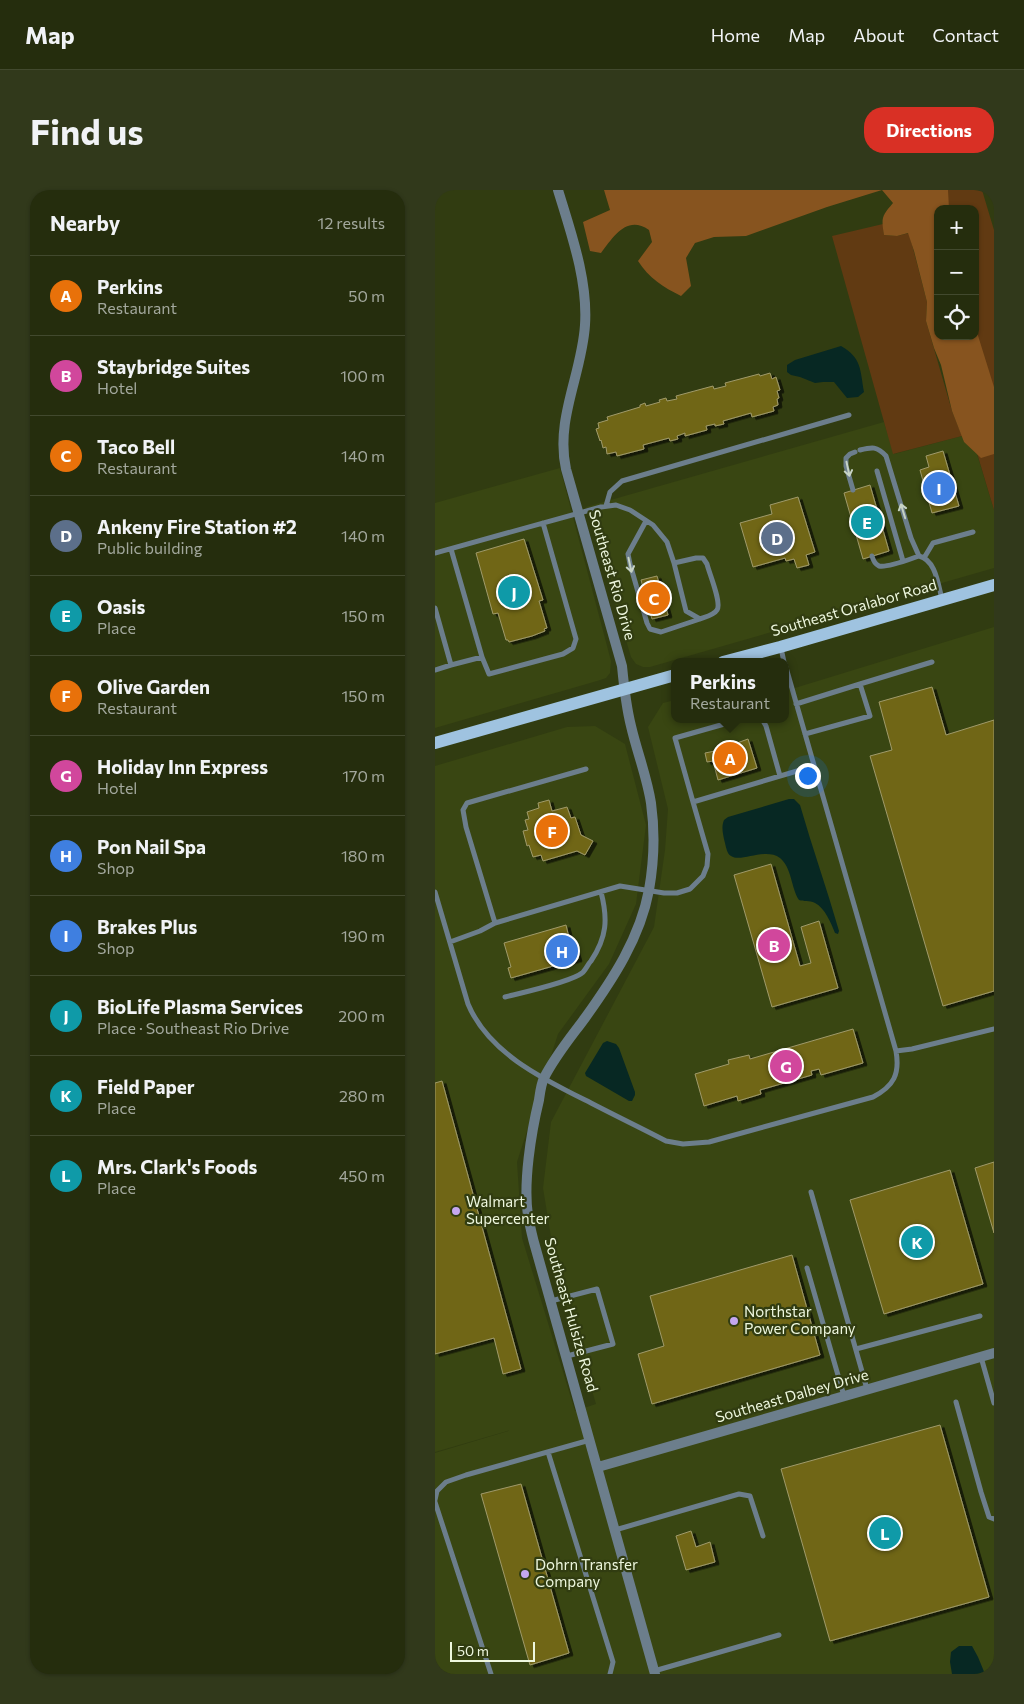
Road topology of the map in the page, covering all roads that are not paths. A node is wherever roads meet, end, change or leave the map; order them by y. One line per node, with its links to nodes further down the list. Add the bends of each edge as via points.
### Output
1 (558, 190): 6 (street, Southeast Rio Drive, via 577,255 586,308 582,346 563,430 565,469)
2 (849, 415): 5 (lane, via 622,481 610,492)
3 (877, 471): 14 (lane)
4 (853, 490): 13 (lane, one-way to 4, via 911,538 886,456 880,449 857,451 846,458)
5 (606, 506): 6 (lane); 7 (lane, via 616,505 630,510)
6 (578, 513): 8 (lane); 30 (street, Southeast Rio Drive, via 623,666)
7 (646, 521): 15 (lane, via 667,542); 19 (lane, one-way to 19, via 628,554 650,629 661,632)
8 (543, 523): 10 (lane); 21 (lane, via 576,639 573,648 563,654 489,674)
9 (973, 532): 13 (lane, via 933,543)
10 (451, 549): 11 (lane); 21 (lane)
11 (435, 554)
12 (872, 556): 14 (lane, via 879,566)
13 (922, 557): 14 (lane); 17 (lane, via 930,561)
14 (903, 561)
15 (674, 563): 19 (lane, via 686,611); 19 (lane, via 703,558 707,564 719,603 710,616)
16 (994, 585): 17 (main road, Southeast Oralabor Road)
17 (942, 600): 20 (main road, Southeast Oralabor Road)
18 (435, 608): 25 (lane)
19 (700, 619)
20 (780, 647): 22 (main road, Southeast Oralabor Road); 23 (lane)
21 (482, 657): 25 (lane)
22 (738, 658)
23 (783, 658)
24 (932, 662): 29 (lane)
25 (451, 665): 26 (lane)
26 (435, 670)
27 (671, 676): 30 (main road)
28 (789, 678): 31 (lane)
29 (860, 684): 31 (lane); 34 (lane, via 870,716)
30 (624, 690): 35 (main road); 40 (street, Southeast Hulsize Road, via 651,804 653,854)
31 (796, 704): 34 (lane)
32 (728, 723): 39 (lane, via 675,738)
33 (764, 723): 38 (lane)
34 (805, 734): 36 (lane)
35 (435, 743)
36 (814, 766): 38 (lane); 47 (lane)
37 (586, 769): 43 (lane, via 467,803 463,810 466,827)
38 (780, 776): 39 (lane)
39 (693, 802): 40 (lane, via 708,854 703,876 690,889 677,893)
40 (649, 891): 41 (lane, via 620,886); 48 (street, Southeast Hulsize Road, via 637,931 620,966)
41 (601, 892): 43 (lane); 45 (lane, via 606,912 605,932 597,952 582,974)
42 (435, 896): 44 (lane)
43 (495, 923): 44 (lane)
44 (450, 942): 48 (lane, via 472,1014 496,1044)
45 (505, 997)
46 (994, 1028): 47 (lane)
47 (896, 1051): 48 (lane, via 894,1080 873,1097 697,1144 666,1141)
48 (543, 1079): 51 (street, Southeast Hulsize Road, via 531,1145 528,1215)
49 (811, 1192): 53 (lane)
50 (807, 1268): 58 (lane)
51 (551, 1301): 55 (street, Southeast Hulsize Road); 55 (lane, via 597,1289 613,1344)
52 (980, 1316): 53 (lane)
53 (856, 1350): 57 (lane)
54 (994, 1353): 56 (street, Southeast Dalbey Drive)
55 (567, 1356): 61 (street, Southeast Hulsize Road)
56 (981, 1356): 57 (street, Southeast Dalbey Drive); 60 (lane)
57 (867, 1390): 58 (street, Southeast Dalbey Drive)
58 (844, 1396): 63 (street, Southeast Dalbey Drive)
59 (956, 1402): 65 (lane, via 989,1517)
60 (994, 1403)
61 (590, 1440): 62 (lane); 63 (street, Southeast Hulsize Road)
62 (548, 1452): 64 (lane, via 446,1482 437,1491); 71 (lane, via 613,1662)
63 (598, 1468): 66 (street, Southeast Hulsize Road)
64 (435, 1501): 70 (lane)
65 (994, 1519)
66 (615, 1530): 67 (lane, via 739,1494 750,1496); 69 (street, Southeast Hulsize Road)
67 (763, 1536)
68 (779, 1635): 69 (lane)
69 (655, 1673)
70 (491, 1674)
71 (610, 1674)

